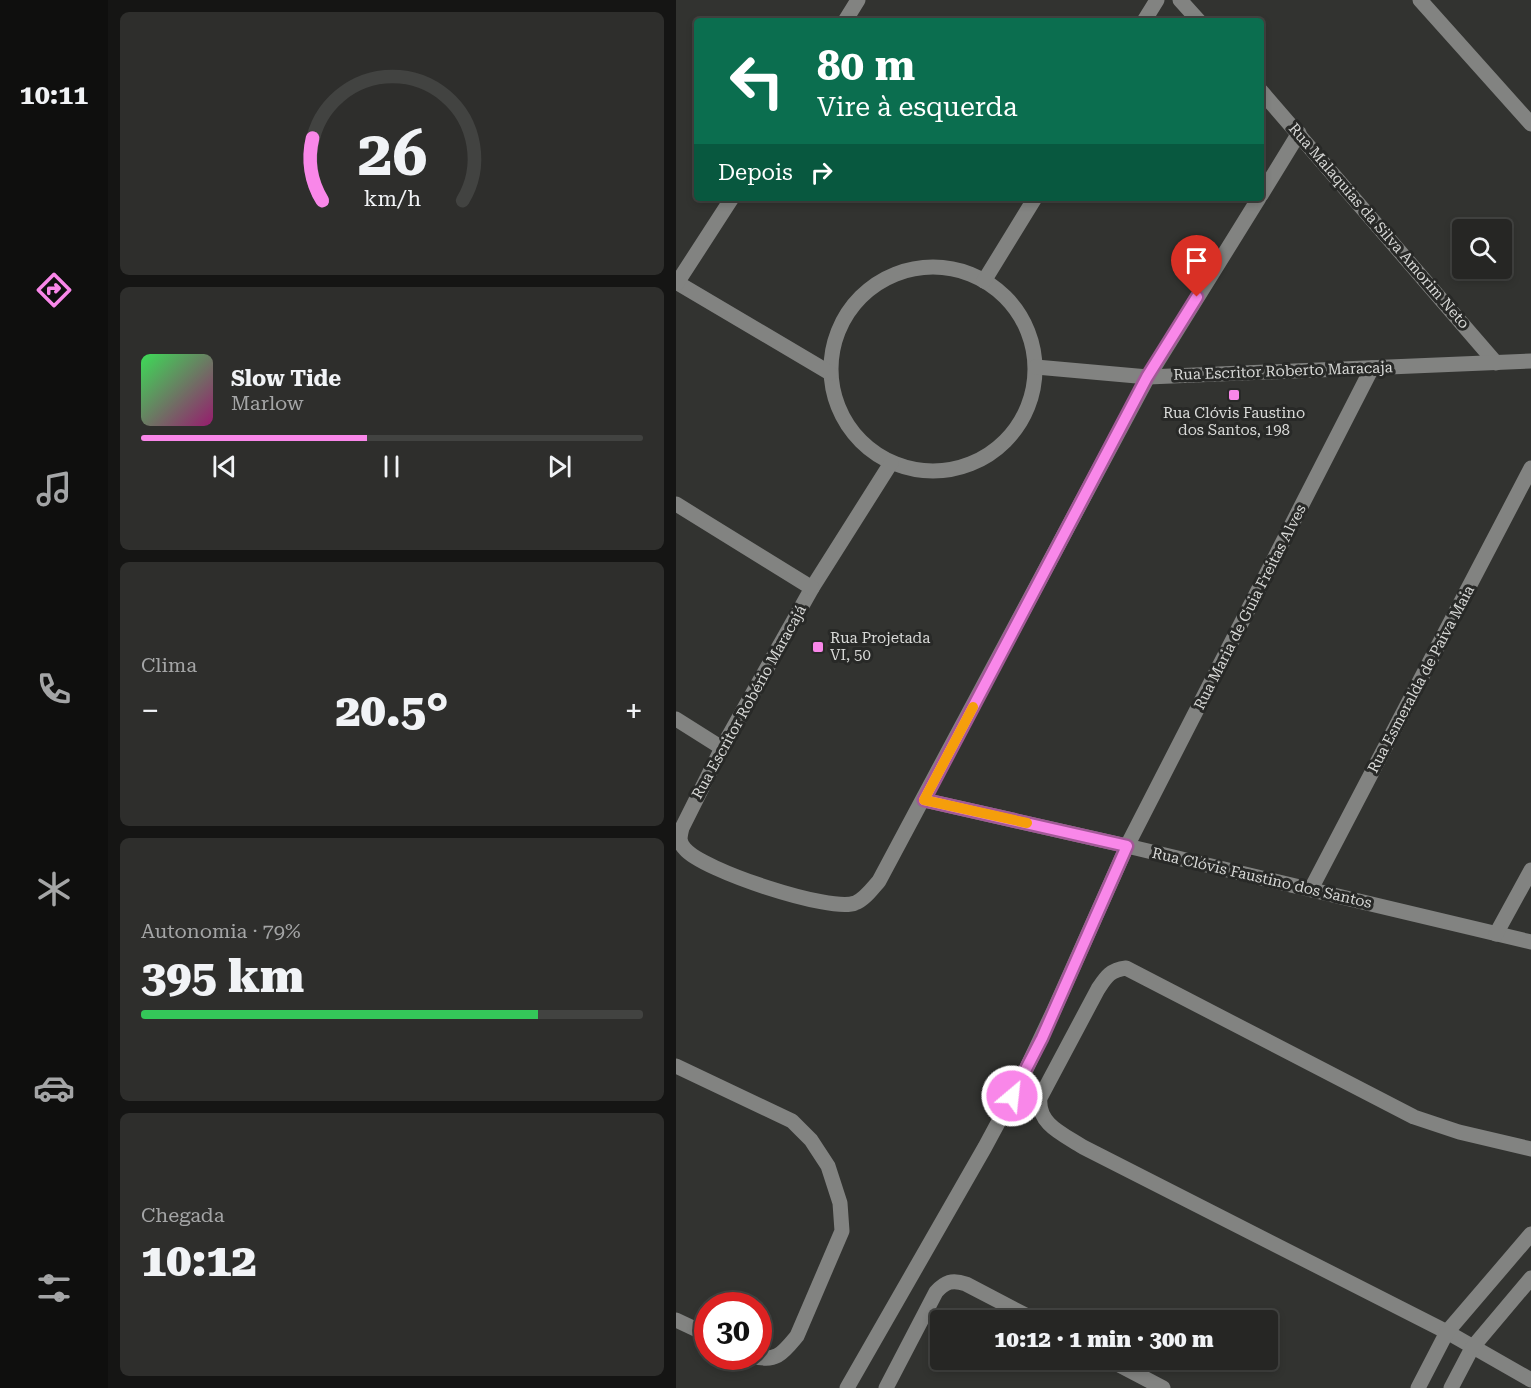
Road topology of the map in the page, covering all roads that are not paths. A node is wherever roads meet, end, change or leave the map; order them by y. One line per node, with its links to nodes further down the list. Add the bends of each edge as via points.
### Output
1 (858, 0): 5 (street)
2 (1157, 0): 6 (street)
3 (1180, 0): 7 (street)
4 (1420, 0): 9 (street)
5 (847, 18)
6 (1146, 18)
7 (1196, 18)
8 (1264, 94): 10 (street, Rua Malaquias da Silva Amorim Neto)
9 (1531, 124)
10 (1299, 134): 11 (street); 18 (street, Rua Malaquias da Silva Amorim Neto)
11 (1264, 190)
12 (730, 201): 16 (street)
13 (1033, 201): 15 (street)
14 (1257, 201): 22 (street)
15 (984, 280): 19 (street, via 1012,303 1029,333); 21 (street, via 955,269 924,267 885,279 867,290 846,314 834,342)
16 (677, 282): 21 (street)
17 (1531, 361): 18 (street, Rua Escritor Roberto Maracaja)
18 (1496, 363): 20 (street, Rua Escritor Roberto Maracaja)
19 (1036, 367): 22 (street, Rua Escritor Roberto Maracaja); 23 (street, via 1026,411 1015,432 990,456 959,470 924,472)
20 (1372, 368): 22 (street, Rua Escritor Roberto Maracaja); 30 (street, Rua Maria de Guia Freitas Alves)
21 (830, 373): 23 (street, via 835,401 848,426 866,448)
22 (1147, 377): 29 (street)
23 (890, 463): 26 (street, Rua Escritor Robério Maracajá)
24 (1531, 468): 32 (street, Rua Esmeralda de Paiva Maia)
25 (676, 504): 26 (street)
26 (812, 588): 28 (street, Rua Escritor Robério Maracajá)
27 (676, 719): 28 (street)
28 (722, 748): 29 (street, Rua Escritor Robério Maracajá, via 682,828 679,840 683,848 705,864 740,878 823,903 856,903 879,881)
29 (924, 800): 30 (street, Rua Clóvis Faustino dos Santos)
30 (1127, 846): 32 (street, Rua Clóvis Faustino dos Santos); 47 (street, Rua Maria de Guia Freitas Alves, via 1021,1080)
31 (1531, 870): 33 (street)
32 (1311, 889): 33 (street, Rua Clóvis Faustino dos Santos)
33 (1496, 934): 34 (street, Rua Clóvis Faustino dos Santos)
34 (1531, 942)
35 (676, 1066): 44 (street, via 792,1121 828,1166 840,1203 842,1231 797,1336 786,1350)
36 (1531, 1149): 42 (street, via 1414,1117 1126,968 1115,970 1098,989 1040,1098 1039,1110 1045,1121 1083,1147)
37 (1531, 1234): 42 (street)
38 (1531, 1278): 43 (street)
39 (1016, 1310): 48 (street, via 966,1284 949,1282 936,1292)
40 (676, 1320): 41 (street)
41 (694, 1328)
42 (1447, 1332): 43 (street); 50 (street)
43 (1472, 1348): 46 (street); 51 (street)
44 (772, 1359)
45 (1129, 1370): 49 (street)
46 (1531, 1380)
47 (847, 1388)
48 (886, 1388)
49 (1163, 1388)
50 (1418, 1388)
51 (1451, 1388)

